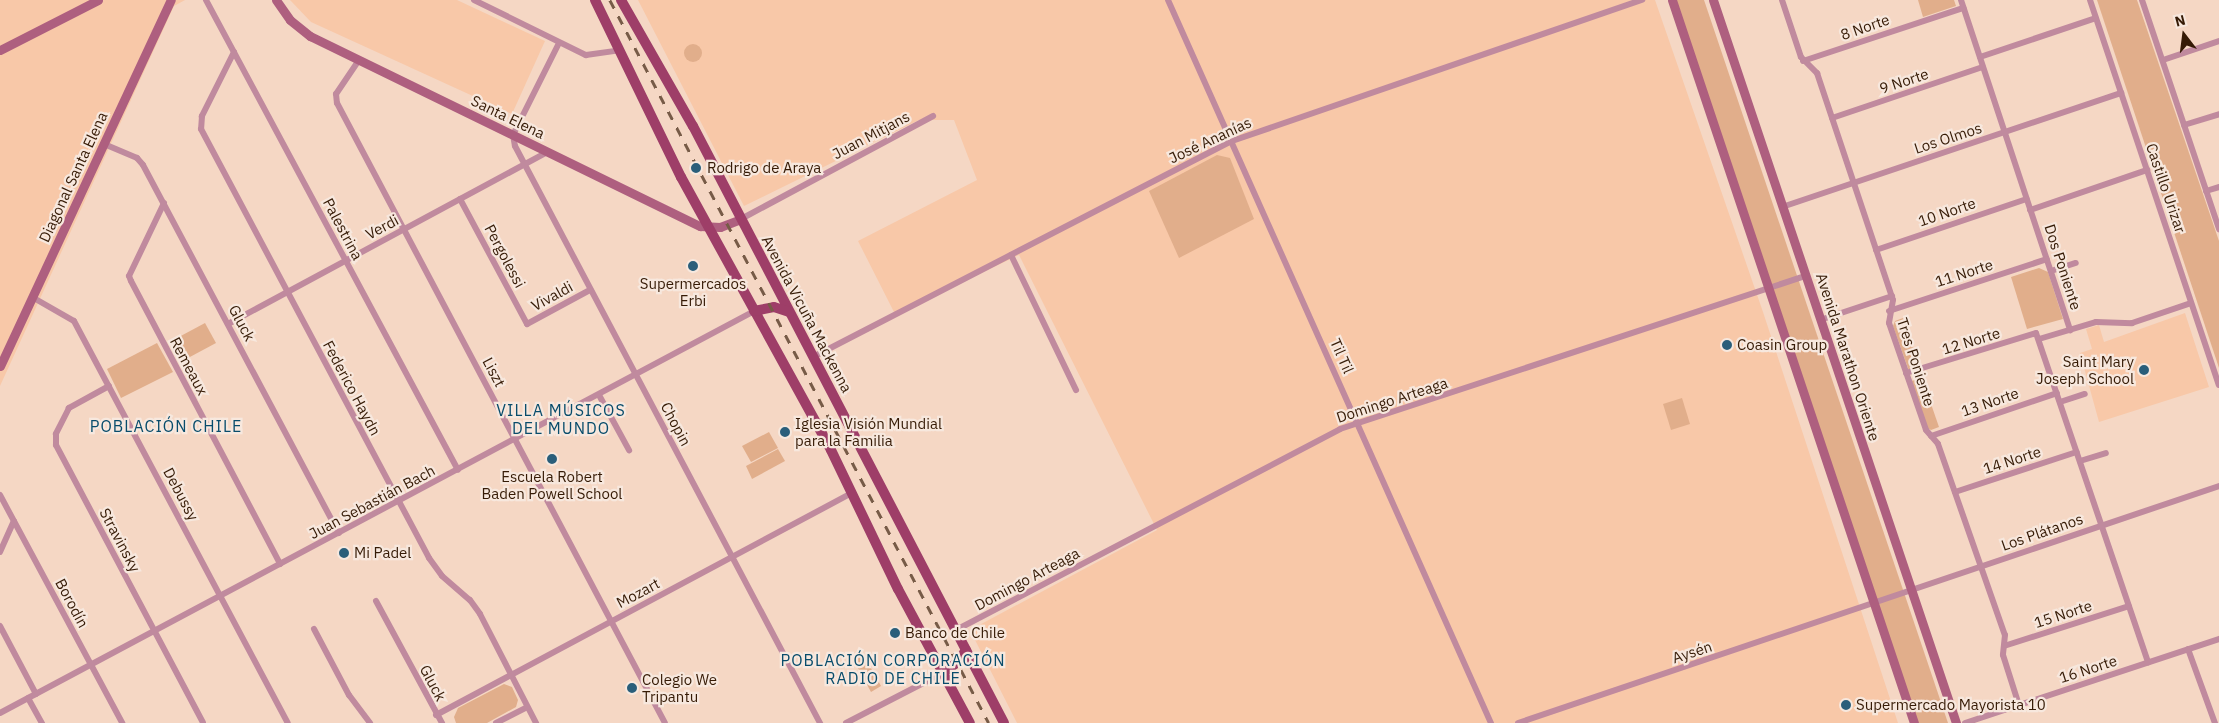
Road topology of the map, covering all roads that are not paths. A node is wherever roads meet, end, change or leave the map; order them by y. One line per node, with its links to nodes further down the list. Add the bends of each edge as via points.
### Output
1 (98, 0): 20 (main road)
2 (171, 0): 36 (main road, Diagonal Santa Elena)
3 (206, 0): 22 (street, Palestrina)
4 (276, 0): 24 (main road, Santa Elena, via 303,32)
5 (474, 0): 19 (street)
6 (595, 0): 21 (main road)
7 (622, 0): 48 (main road, Avenida Vicuña Mackenna)
8 (1168, 0): 35 (street, Til Til)
9 (1642, 0): 35 (street, José Ananías)
10 (1672, 0): 59 (main road)
11 (1713, 0): 46 (main road, Avenida Marathon Oriente)
12 (1783, 0): 26 (street)
13 (1961, 0): 16 (street, Dos Poniente)
14 (2142, 0): 25 (street)
15 (2093, 1): 17 (street, Castillo Urizar)
16 (1963, 8): 23 (street, Dos Poniente); 26 (street, 8 Norte)
17 (2096, 18): 23 (street); 28 (street, Castillo Urizar)
18 (2219, 40): 25 (street)
19 (559, 43): 21 (street, via 586,55); 34 (street)
20 (0, 50)
21 (621, 50): 49 (main road)
22 (234, 52): 55 (street, Palestrina); 61 (street, Federico Haydn, via 202,116 201,129)
23 (1980, 57): 27 (street, Dos Poniente)
24 (359, 60): 34 (main road, Santa Elena); 50 (street, Liszt, via 338,91 336,100)
25 (2162, 60): 32 (street)
26 (1803, 61): 31 (street, via 1817,73)
27 (1983, 67): 31 (street, 9 Norte); 33 (street, Dos Poniente)
28 (2121, 93): 33 (street, Los Olmos); 39 (street, Castillo Urizar)
29 (2219, 114): 32 (street)
30 (933, 116): 48 (street, Juan Mitjans)
31 (1832, 118): 40 (street)
32 (2184, 125): 42 (street)
33 (2005, 132): 40 (street, Los Olmos); 44 (street, Dos Poniente)
34 (513, 136): 37 (main road, Santa Elena); 38 (street, Chopin)
35 (1232, 141): 53 (street, José Ananías); 84 (street, Til Til)
36 (104, 144): 45 (street, Gluck, via 140,160); 63 (main road, Diagonal Santa Elena)
37 (548, 152): 38 (street, Verdi); 49 (main road, Santa Elena)
38 (524, 165): 43 (street, Verdi); 60 (street, Chopin)
39 (2147, 170): 47 (street); 64 (street, Castillo Urizar)
40 (1854, 183): 46 (street, Los Olmos); 52 (street)
41 (2219, 187): 42 (street)
42 (2206, 191): 51 (street)
43 (460, 199): 50 (street, Verdi); 70 (street, Pergolessi)
44 (2027, 199): 47 (street, Dos Poniente); 52 (street, 10 Norte)
45 (164, 204): 69 (street, Gluck); 102 (street, Remeaux, via 130,276 131,282)
46 (1782, 207): 58 (main road, Avenida Marathon Oriente)
47 (2030, 210): 54 (street, Dos Poniente)
48 (741, 218): 49 (main road, via 720,228); 67 (main road, Avenida Vicuña Mackenna)
49 (708, 228): 65 (main road)
50 (404, 229): 55 (street, Verdi); 86 (street, Liszt)
51 (2219, 229)
52 (1876, 250): 62 (street)
53 (1011, 255): 73 (street, José Ananías); 79 (street)
54 (2047, 259): 57 (street, Dos Poniente); 66 (street, 11 Norte)
55 (345, 260): 61 (street, Verdi); 91 (street, Palestrina)
56 (2076, 262): 57 (street)
57 (2051, 271): 71 (street, Dos Poniente)
58 (1806, 276): 59 (street, Domingo Arteaga); 68 (main road, Avenida Marathon Oriente)
59 (1769, 288): 84 (street, Domingo Arteaga); 107 (main road)
60 (590, 290): 70 (street, Vivaldi); 76 (street, Chopin)
61 (287, 292): 69 (street, Verdi); 96 (street, Federico Haydn)
62 (1892, 296): 66 (street, Tres Poniente); 68 (street)
63 (32, 297): 74 (main road, Diagonal Santa Elena); 78 (street, Debussy, via 72,318)
64 (2192, 303): 71 (street, via 2132,323 2096,322); 77 (street, Castillo Urizar)
65 (754, 311): 67 (main road, via 774,307); 76 (street, Juan Sebastián Bach); 94 (main road)
66 (1889, 311): 75 (street, Tres Poniente, via 1889,323)
67 (789, 312): 73 (main road, Avenida Vicuña Mackenna)
68 (1820, 320): 104 (main road, Avenida Marathon Oriente)
69 (228, 324): 99 (street, Gluck)
70 (527, 324)
71 (2070, 330): 72 (street, Dos Poniente)
72 (2039, 339): 75 (street, 12 Norte, via 2036,334); 80 (street)
73 (813, 357): 112 (main road, Avenida Vicuña Mackenna)
74 (0, 366)
75 (1906, 374): 85 (street, Tres Poniente)
76 (636, 375): 82 (street, Juan Sebastián Bach); 101 (street, Chopin)
77 (2219, 385)
78 (109, 386): 105 (street, Debussy); 113 (street, Stravinsky, via 70,408 56,434 56,445)
79 (1076, 390)
80 (2057, 393): 83 (street); 85 (street, 13 Norte)
81 (2084, 394): 83 (street)
82 (599, 395): 86 (street, Juan Sebastián Bach); 87 (street)
83 (2060, 402): 88 (street)
84 (1359, 423): 112 (street, Domingo Arteaga, via 1340,429); 141 (street, Til Til)
85 (1931, 436): 93 (street, Tres Poniente, via 1938,444)
86 (515, 440): 91 (street, Juan Sebastián Bach); 109 (street, Liszt)
87 (629, 450)
88 (2077, 452): 90 (street); 93 (street, 14 Norte)
89 (2106, 453): 90 (street)
90 (2080, 462): 98 (street)
91 (458, 470): 96 (street, Juan Sebastián Bach)
92 (2219, 486): 98 (street, Los Plátanos)
93 (1955, 492): 103 (street, Tres Poniente)
94 (852, 493): 101 (street, Mozart); 120 (main road)
95 (0, 495): 97 (street, Borodín)
96 (398, 501): 99 (street, Juan Sebastián Bach); 121 (street, Federico Haydn, via 433,565 480,614)
97 (14, 521): 100 (street); 119 (street, Borodín)
98 (2102, 525): 103 (street, Los Plátanos); 108 (street)
99 (339, 532): 102 (street, Juan Sebastián Bach)
100 (0, 552)
101 (732, 557): 109 (street, Mozart); 137 (street, Chopin)
102 (280, 564): 105 (street, Juan Sebastián Bach)
103 (1981, 566): 104 (street, Los Plátanos); 115 (street, Tres Poniente, via 2005,635)
104 (1911, 590): 107 (street, Los Plátanos); 144 (main road, Avenida Marathon Oriente)
105 (220, 596): 113 (street, Juan Sebastián Bach); 131 (street, Debussy)
106 (376, 601): 127 (street, Gluck)
107 (1874, 604): 142 (street, Aysén); 143 (main road)
108 (2129, 606): 115 (street, 15 Norte); 118 (street)
109 (612, 621): 121 (street, Mozart); 136 (street, Liszt)
110 (0, 626): 122 (street)
111 (314, 629): 132 (street, via 349,695)
112 (956, 630): 116 (main road, Avenida Vicuña Mackenna)
113 (154, 631): 119 (street, Juan Sebastián Bach); 130 (street, Stravinsky)
114 (2219, 639): 117 (street, 16 Norte)
115 (2004, 646): 124 (street, Tres Poniente)
116 (966, 650): 120 (main road, via 959,661); 140 (main road, Avenida Vicuña Mackenna)
117 (2188, 650): 118 (street, 16 Norte); 146 (street)
118 (2148, 662): 124 (street, 16 Norte)
119 (91, 665): 122 (street, Juan Sebastián Bach); 129 (street, Borodín)
120 (943, 673): 138 (street); 139 (main road)
121 (511, 675): 125 (street, Federico Haydn); 127 (street, Mozart)
122 (36, 694): 123 (street, Juan Sebastián Bach)
123 (28, 698): 126 (street, Juan Sebastián Bach); 128 (street)
124 (2019, 705): 145 (street, 16 Norte)
125 (527, 707): 134 (street); 135 (street, Federico Haydn)
126 (0, 713)
127 (436, 715): 133 (street, Gluck)
128 (42, 723)
129 (122, 723)
130 (204, 723)
131 (288, 723)
132 (370, 723)
133 (442, 723)
134 (496, 723)
135 (536, 723)
136 (665, 723)
137 (820, 723)
138 (846, 723)
139 (970, 723)
140 (1004, 723)
141 (1491, 723)
142 (1518, 723)
143 (1914, 723)
144 (1956, 723)
145 (1966, 723)
146 (2215, 723)

